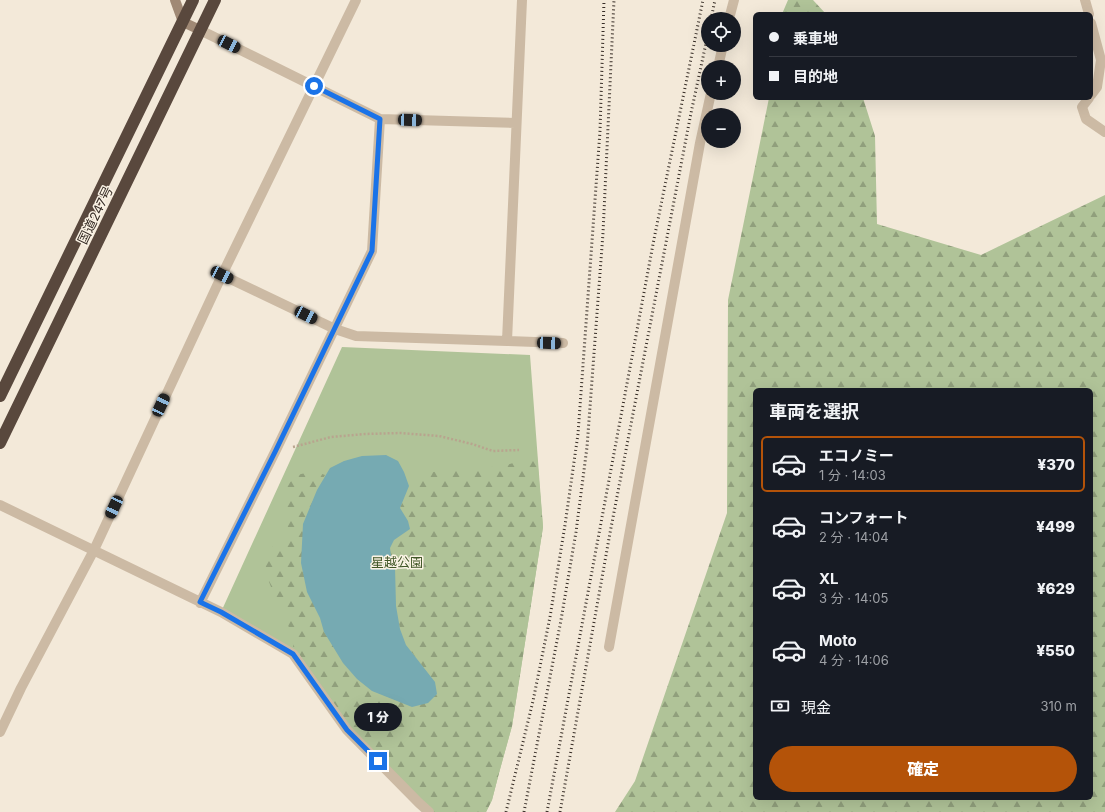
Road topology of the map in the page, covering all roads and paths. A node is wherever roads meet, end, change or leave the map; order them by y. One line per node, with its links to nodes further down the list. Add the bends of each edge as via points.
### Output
1 (175, 0): 10 (street)
2 (193, 0): 10 (highway, 国道247号)
3 (215, 0): 11 (highway, 国道247号)
4 (356, 0): 13 (street)
5 (522, 0): 18 (street)
6 (734, 0): 8 (street)
7 (1085, 0): 9 (street)
8 (731, 12)
9 (1088, 12)
10 (183, 22): 11 (street); 24 (highway, 国道247号)
11 (200, 30): 13 (street); 25 (highway, 国道247号)
12 (1093, 30): 14 (street, via 1101,60 1097,87)
13 (314, 86): 17 (street); 20 (street)
14 (1093, 92)
15 (709, 100): 31 (street)
16 (1087, 100): 19 (street, via 1082,107 1086,119)
17 (380, 119): 18 (street); 21 (street, via 372,251)
18 (515, 123): 22 (street)
19 (1105, 132)
20 (222, 275): 21 (street); 29 (street)
21 (335, 329): 22 (street, via 356,336); 27 (street)
22 (507, 341): 23 (street)
23 (563, 344)
24 (0, 396)
25 (0, 443)
26 (519, 450): 27 (path, via 493,451 439,436 386,433 331,437)
27 (275, 452): 30 (street)
28 (0, 505): 29 (street)
29 (94, 550): 30 (street); 32 (street)
30 (200, 602): 33 (street, via 293,654 347,730)
31 (609, 646)
32 (0, 732)
33 (429, 812)

